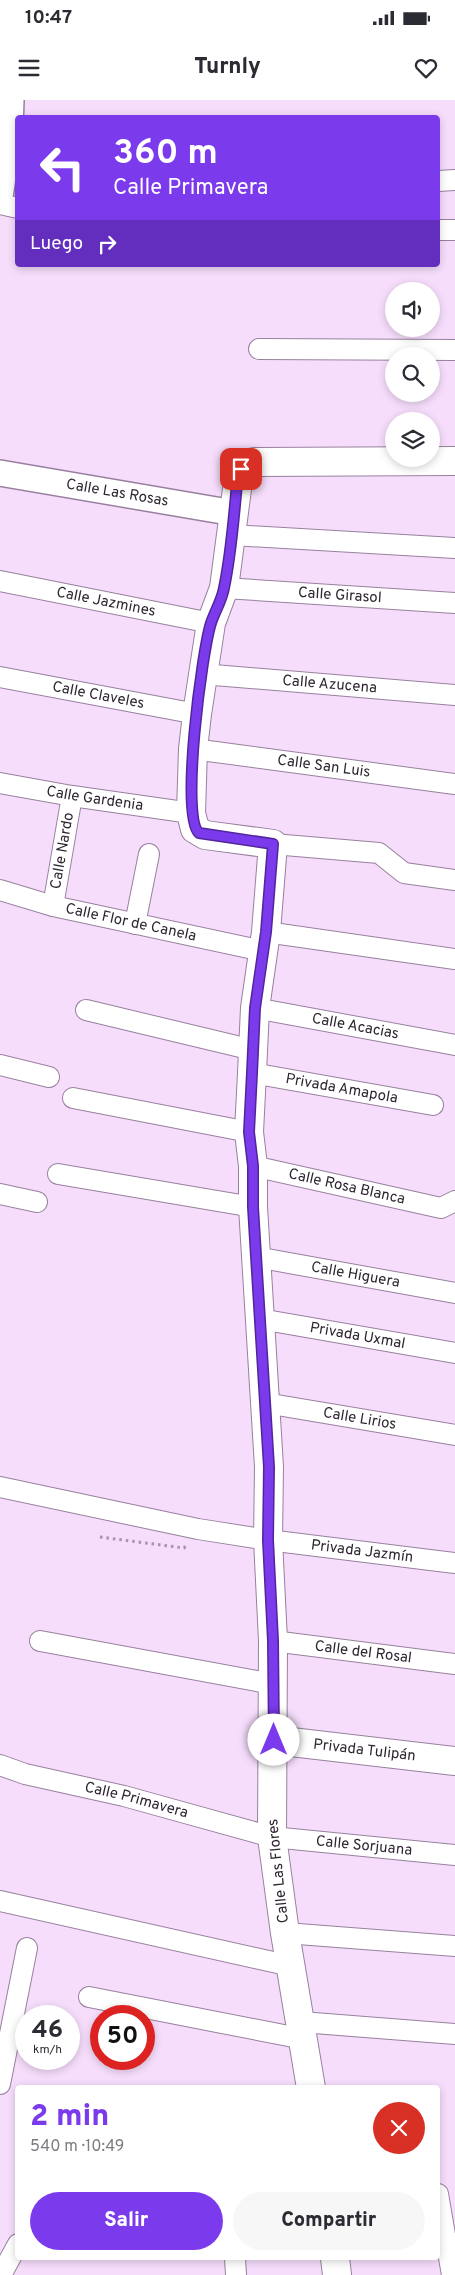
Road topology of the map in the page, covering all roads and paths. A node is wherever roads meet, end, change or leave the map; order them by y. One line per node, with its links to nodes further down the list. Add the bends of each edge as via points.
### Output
1 (9, 101): 2 (street)
2 (14, 131): 5 (street)
3 (455, 180): 4 (street)
4 (440, 181)
5 (1, 183)
6 (0, 204): 7 (street)
7 (15, 207)
8 (440, 230): 9 (street)
9 (455, 230)
10 (259, 349): 11 (street)
11 (455, 350)
12 (455, 461): 14 (main road, via 245,464 238,474)
13 (0, 473): 14 (street, Calle Las Rosas)
14 (233, 524): 15 (street); 17 (main road)
15 (455, 548)
16 (0, 581): 19 (street, Calle Jazmines)
17 (224, 588): 18 (street, Calle Girasol); 19 (main road)
18 (455, 603)
19 (211, 623): 20 (main road)
20 (202, 674): 22 (street, Calle Azucena); 23 (main road)
21 (0, 677): 23 (street, Calle Claveles)
22 (455, 695)
23 (197, 714): 24 (main road)
24 (193, 749): 26 (street, Calle San Luis); 28 (main road)
25 (0, 783): 27 (street, Calle Gardenia)
26 (455, 784)
27 (72, 796): 28 (street, Calle Gardenia); 33 (street, Calle Nardo)
28 (195, 823): 29 (main road)
29 (273, 844): 31 (street, via 379,854 404,873); 35 (main road, Calle Las Flores)
30 (149, 854): 34 (street)
31 (455, 880)
32 (0, 890): 33 (street, Calle Flor de Canela)
33 (53, 906): 34 (street, Calle Flor de Canela)
34 (134, 924): 35 (street, Calle Flor de Canela)
35 (264, 942): 36 (street, Calle Flor de Canela); 37 (main road, Calle Las Flores)
36 (455, 960)
37 (255, 1008): 39 (street, Calle Acacias); 40 (main road, Calle Las Flores)
38 (86, 1010): 40 (street, Privada Amapola)
39 (455, 1046)
40 (252, 1062): 44 (street, Privada Amapola); 45 (main road, Calle Las Flores)
41 (0, 1066): 42 (street)
42 (49, 1077)
43 (73, 1098): 45 (street)
44 (433, 1105)
45 (249, 1132): 46 (main road, Calle Las Flores)
46 (253, 1166): 50 (street, Calle Rosa Blanca); 51 (main road, Calle Las Flores)
47 (58, 1174): 51 (street)
48 (0, 1194): 49 (street)
49 (37, 1202)
50 (448, 1204)
51 (253, 1207): 52 (main road, Calle Las Flores)
52 (256, 1257): 53 (street, Calle Higuera); 54 (main road, Calle Las Flores)
53 (455, 1293)
54 (260, 1319): 55 (street, Privada Uxmal); 56 (main road, Calle Las Flores)
55 (455, 1353)
56 (265, 1404): 57 (street, Calle Lirios); 61 (main road, Calle Las Flores, via 269,1467)
57 (455, 1435)
58 (0, 1487): 59 (street, Privada Jazmín)
59 (198, 1529): 60 (path, via 184,1548); 61 (street, Privada Jazmín)
60 (100, 1537)
61 (268, 1540): 62 (street, Privada Jazmín); 64 (main road, Calle Las Flores)
62 (455, 1563)
63 (40, 1641): 66 (street)
64 (273, 1641): 65 (street, Calle del Rosal); 66 (main road, Calle Las Flores)
65 (455, 1664)
66 (273, 1684): 67 (main road, Calle Las Flores)
67 (274, 1740): 68 (main road, Privada Tulipán); 70 (main road, Calle Las Flores)
68 (455, 1761)
69 (0, 1765): 70 (street, Calle Primavera)
70 (272, 1837): 71 (street, Calle Sorjuana); 73 (main road, Calle Las Flores)
71 (455, 1855)
72 (0, 1901): 76 (street)
73 (285, 1933): 74 (street); 76 (main road, Calle Las Flores)
74 (455, 1946)
75 (27, 1948): 80 (street)
76 (291, 1966): 78 (main road, Calle Las Flores)
77 (90, 1997): 78 (street)
78 (303, 2031): 79 (street); 81 (main road, Calle Las Flores)
79 (455, 2034)
80 (0, 2084)
81 (311, 2085)
82 (440, 2211): 89 (street)
83 (15, 2249): 86 (street)
84 (235, 2260): 87 (street)
85 (335, 2260): 88 (main road)
86 (1, 2275)
87 (236, 2275)
88 (337, 2275)
89 (452, 2275)

